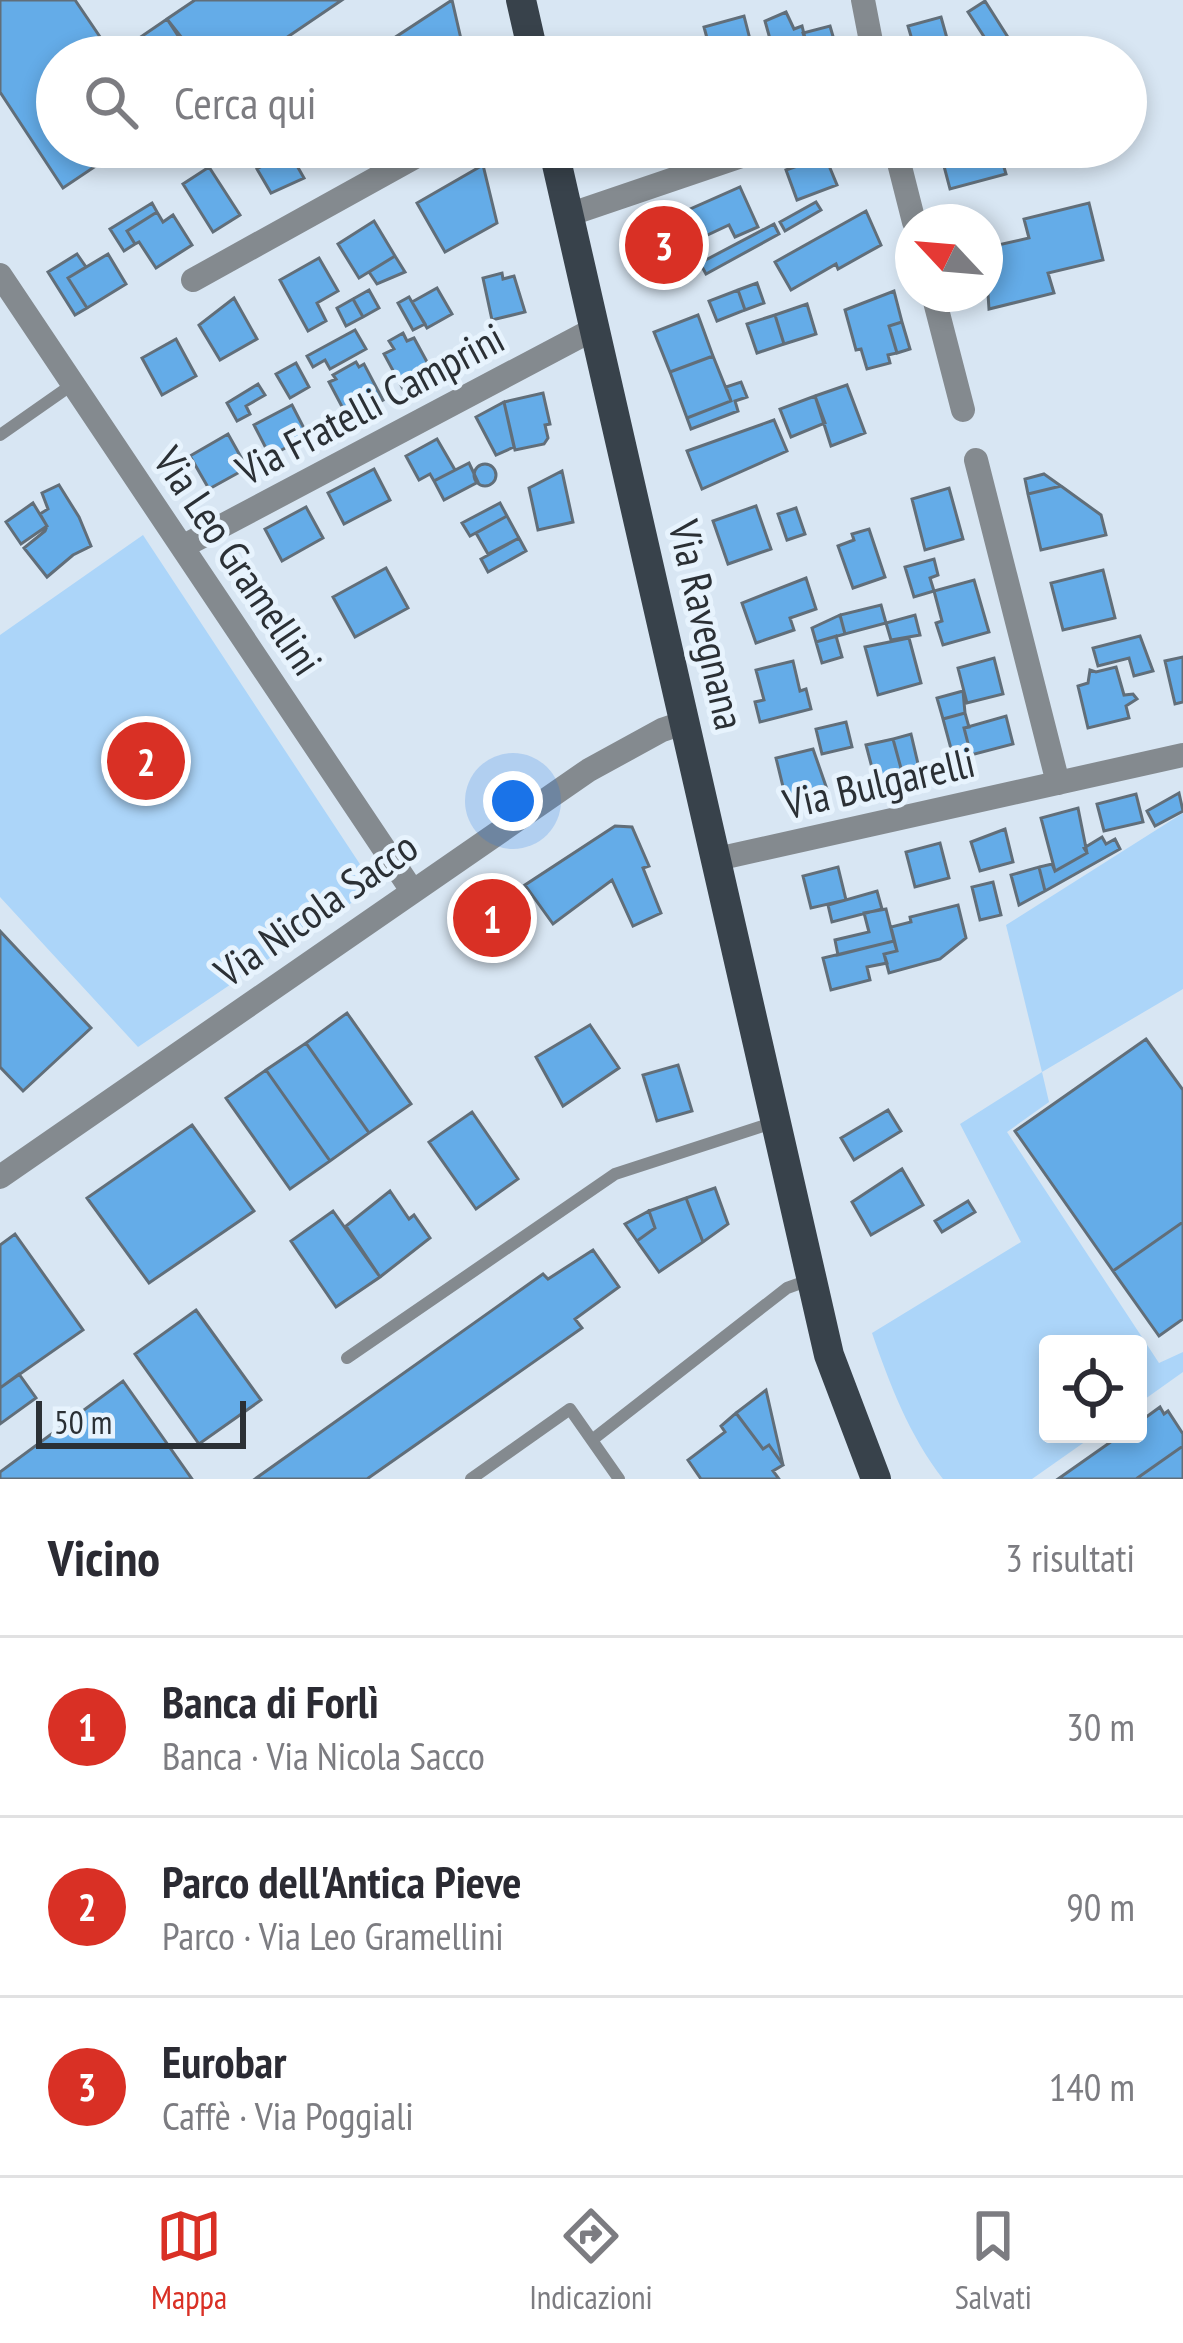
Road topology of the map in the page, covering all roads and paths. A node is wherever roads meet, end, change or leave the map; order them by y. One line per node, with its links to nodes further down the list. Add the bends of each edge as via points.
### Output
1 (521, 0): 3 (main road)
2 (863, 0): 4 (street)
3 (529, 36)
4 (870, 36)
5 (395, 168): 12 (street)
6 (558, 168): 10 (main road, Via Ravegnana)
7 (706, 168): 10 (street)
8 (900, 168): 9 (street)
9 (909, 204)
10 (568, 215): 14 (main road, Via Ravegnana)
11 (0, 275): 15 (street, Via Leo Gramellini)
12 (193, 280)
13 (938, 312): 16 (street)
14 (594, 329): 19 (street, Via Fratelli Camprini); 20 (main road, Via Ravegnana)
15 (73, 384): 17 (lane); 19 (street, Via Leo Gramellini)
16 (963, 410)
17 (0, 435)
18 (976, 460): 22 (street)
19 (182, 547): 24 (street, Via Leo Gramellini)
20 (686, 722): 23 (main road, Via Ravegnana); 24 (street, Via Nicola Sacco, via 589,770)
21 (1183, 754): 22 (street, Via Bulgarelli)
22 (1058, 782): 23 (street, Via Bulgarelli)
23 (717, 859): 25 (main road, Via Ravegnana)
24 (411, 890): 26 (street, Via Nicola Sacco)
25 (777, 1122): 27 (main road, Via Ravegnana); 28 (lane, via 615,1174)
26 (0, 1178)
27 (812, 1279): 29 (lane, via 788,1288); 32 (main road, Via Ravegnana, via 830,1355)
28 (347, 1358)
29 (592, 1440): 30 (lane, via 570,1409); 31 (lane)
30 (470, 1479)
31 (620, 1479)
32 (876, 1479)

